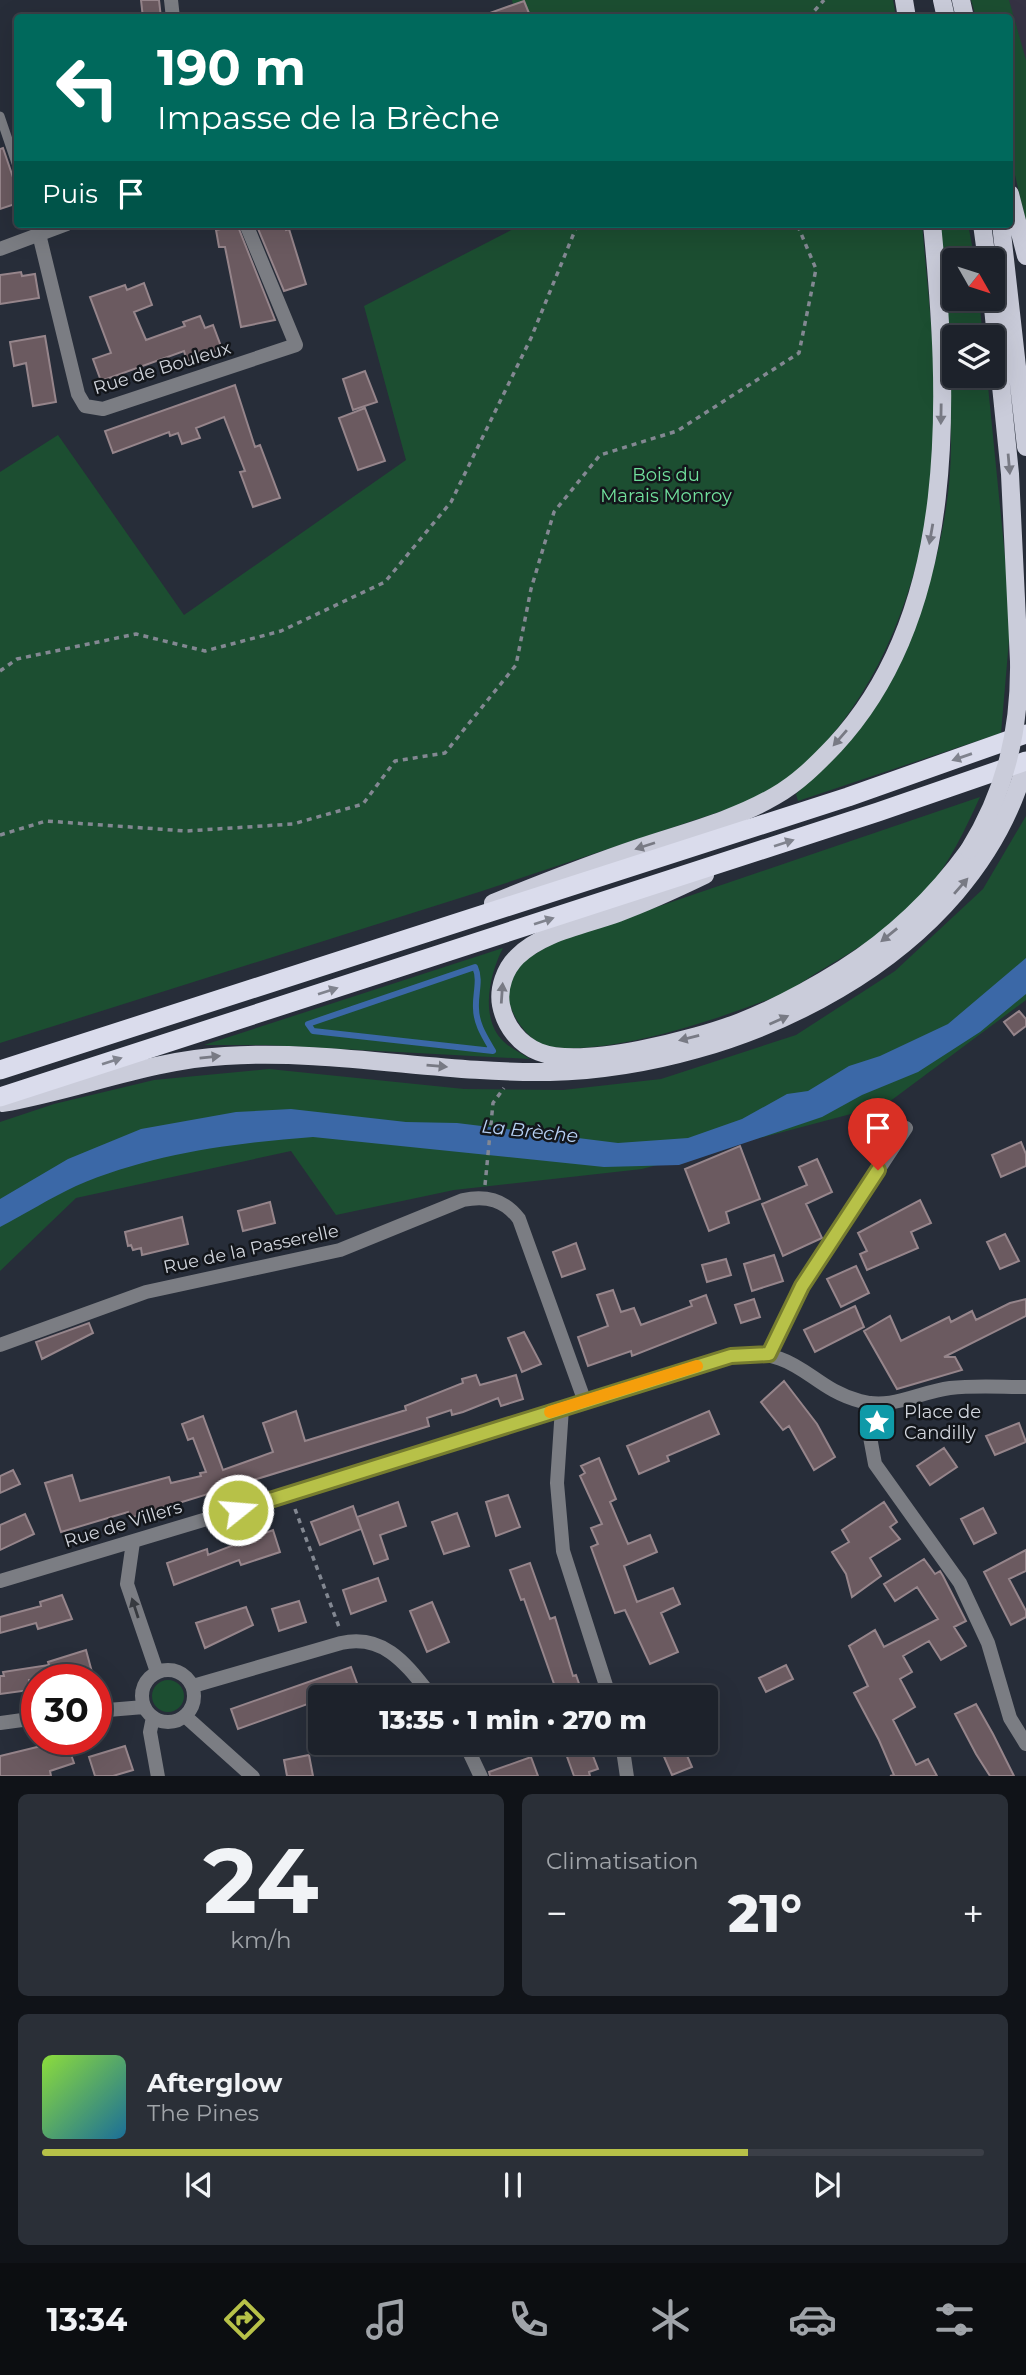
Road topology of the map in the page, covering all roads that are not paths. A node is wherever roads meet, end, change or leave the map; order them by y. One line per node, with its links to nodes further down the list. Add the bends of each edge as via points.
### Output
1 (0, 116): 2 (lane)
2 (14, 157)
3 (1013, 206): 11 (main road)
4 (248, 228): 8 (street, Rue de Bouleux, via 296,345 97,410 85,406 78,394)
5 (932, 228): 18 (main road, one-way to 18, via 941,393 934,520 905,632 887,672 854,723 807,773 755,807 580,867)
6 (983, 228): 9 (main road)
7 (1000, 228): 13 (main road)
8 (38, 229): 10 (street)
9 (985, 248)
10 (0, 249)
11 (1026, 256)
12 (993, 312): 16 (main road, one-way to 16, bridge, via 1010,474 1018,709 1009,761)
13 (1026, 447)
14 (1026, 734): 18 (highway, one-way to 18, via 848,797)
15 (1026, 761): 16 (main road, via 1007,814); 17 (highway, one-way to 15)
16 (976, 854): 17 (main road, one-way to 17, via 873,948 808,990 738,1023 644,1048 568,1057 538,1052 511,1030 503,1013 501,991 506,970 525,950 669,893); 23 (main road, one-way to 16, via 171,1063 226,1056 320,1057 551,1072 625,1066 690,1052 782,1019 847,984 930,918)
17 (743, 856): 22 (highway, one-way to 17)
18 (420, 934): 19 (highway)
19 (115, 1033): 20 (highway); 21 (highway)
20 (0, 1064)
21 (0, 1070)
22 (0, 1097)
23 (0, 1103)
24 (906, 1128): 26 (street, via 802,1286)
25 (0, 1345): 28 (street, Rue de la Passerelle, via 146,1292 340,1250 463,1200 483,1197 508,1206 519,1219)
26 (769, 1354): 28 (street, Rue de Villers, via 731,1356); 29 (street, Rue de Villers, via 793,1362 848,1397)
27 (1026, 1387): 29 (street, via 943,1390 892,1403)
28 (585, 1402): 30 (street, Rue de Villers)
29 (871, 1403): 42 (street, via 870,1447 880,1474 961,1583 988,1643 1010,1718)
30 (562, 1408): 31 (street, Rue de Villers); 35 (street, via 557,1483 563,1551)
31 (133, 1542): 32 (street, Rue de Villers); 33 (street, one-way to 31, via 127,1584)
32 (0, 1581)
33 (157, 1672): 36 (street, via 180,1672); 38 (street, via 143,1687)
34 (422, 1685): 36 (street, via 399,1657 365,1640)
35 (606, 1685)
36 (193, 1686): 39 (street, via 194,1702)
37 (112, 1711): 38 (street)
38 (148, 1712): 39 (street, via 169,1722); 45 (street)
39 (185, 1716): 46 (street)
40 (21, 1720): 41 (street)
41 (0, 1723)
42 (1026, 1744)
43 (471, 1755): 47 (street)
44 (624, 1755): 48 (street)
45 (158, 1776)
46 (253, 1776)
47 (481, 1776)
48 (628, 1776)

